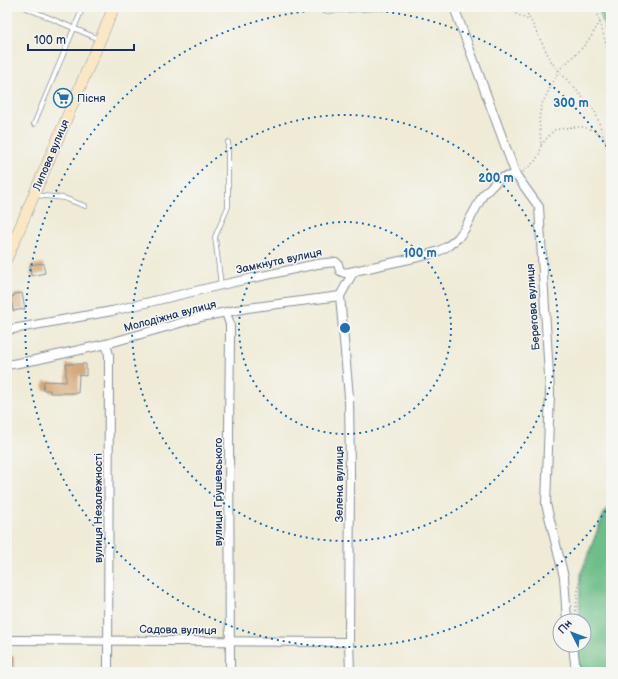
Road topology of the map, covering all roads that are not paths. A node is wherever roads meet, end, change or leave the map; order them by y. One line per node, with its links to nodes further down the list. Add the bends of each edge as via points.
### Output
1 (24, 7): 7 (lane)
2 (83, 7): 7 (lane)
3 (114, 7): 8 (street, Липова вулиця)
4 (398, 7): 6 (lane)
5 (454, 7): 11 (street, Берегова вулиця)
6 (324, 11)
7 (73, 29): 8 (lane); 9 (lane)
8 (100, 39): 12 (street, Липова вулиця)
9 (34, 124)
10 (228, 142): 16 (lane, via 228,207 215,237)
11 (516, 176): 15 (street, Замкнута вулиця, via 500,178 483,195 464,230 448,246 423,256); 22 (street, Берегова вулиця, via 538,207 550,392 546,504 564,577)
12 (34, 195): 13 (lane, via 64,198); 14 (street, Липова вулиця)
13 (85, 206)
14 (7, 258)
15 (355, 271): 16 (street, Замкнута вулиця, via 342,273 338,264 333,262); 17 (street)
16 (221, 285): 19 (street, Замкнута вулиця, via 112,311)
17 (340, 296): 18 (street, Молодіжна вулиця); 26 (street, Зелена вулиця, via 349,397)
18 (226, 313): 20 (street, Молодіжна вулиця, via 201,317); 25 (street, вулиця Грушевського, via 230,324)
19 (7, 330)
20 (106, 344): 21 (street, Молодіжна вулиця); 24 (street, вулиця Незалежності, via 109,355)
21 (7, 365)
22 (566, 613)
23 (7, 640): 24 (street, Садова вулиця)
24 (108, 640): 25 (street, Садова вулиця); 28 (street, вулиця Незалежності)
25 (230, 641): 26 (street, Садова вулиця); 29 (street, вулиця Грушевського)
26 (349, 642): 30 (street, Зелена вулиця)
27 (574, 653): 31 (street)
28 (108, 672)
29 (230, 672)
30 (350, 672)
31 (576, 672)

